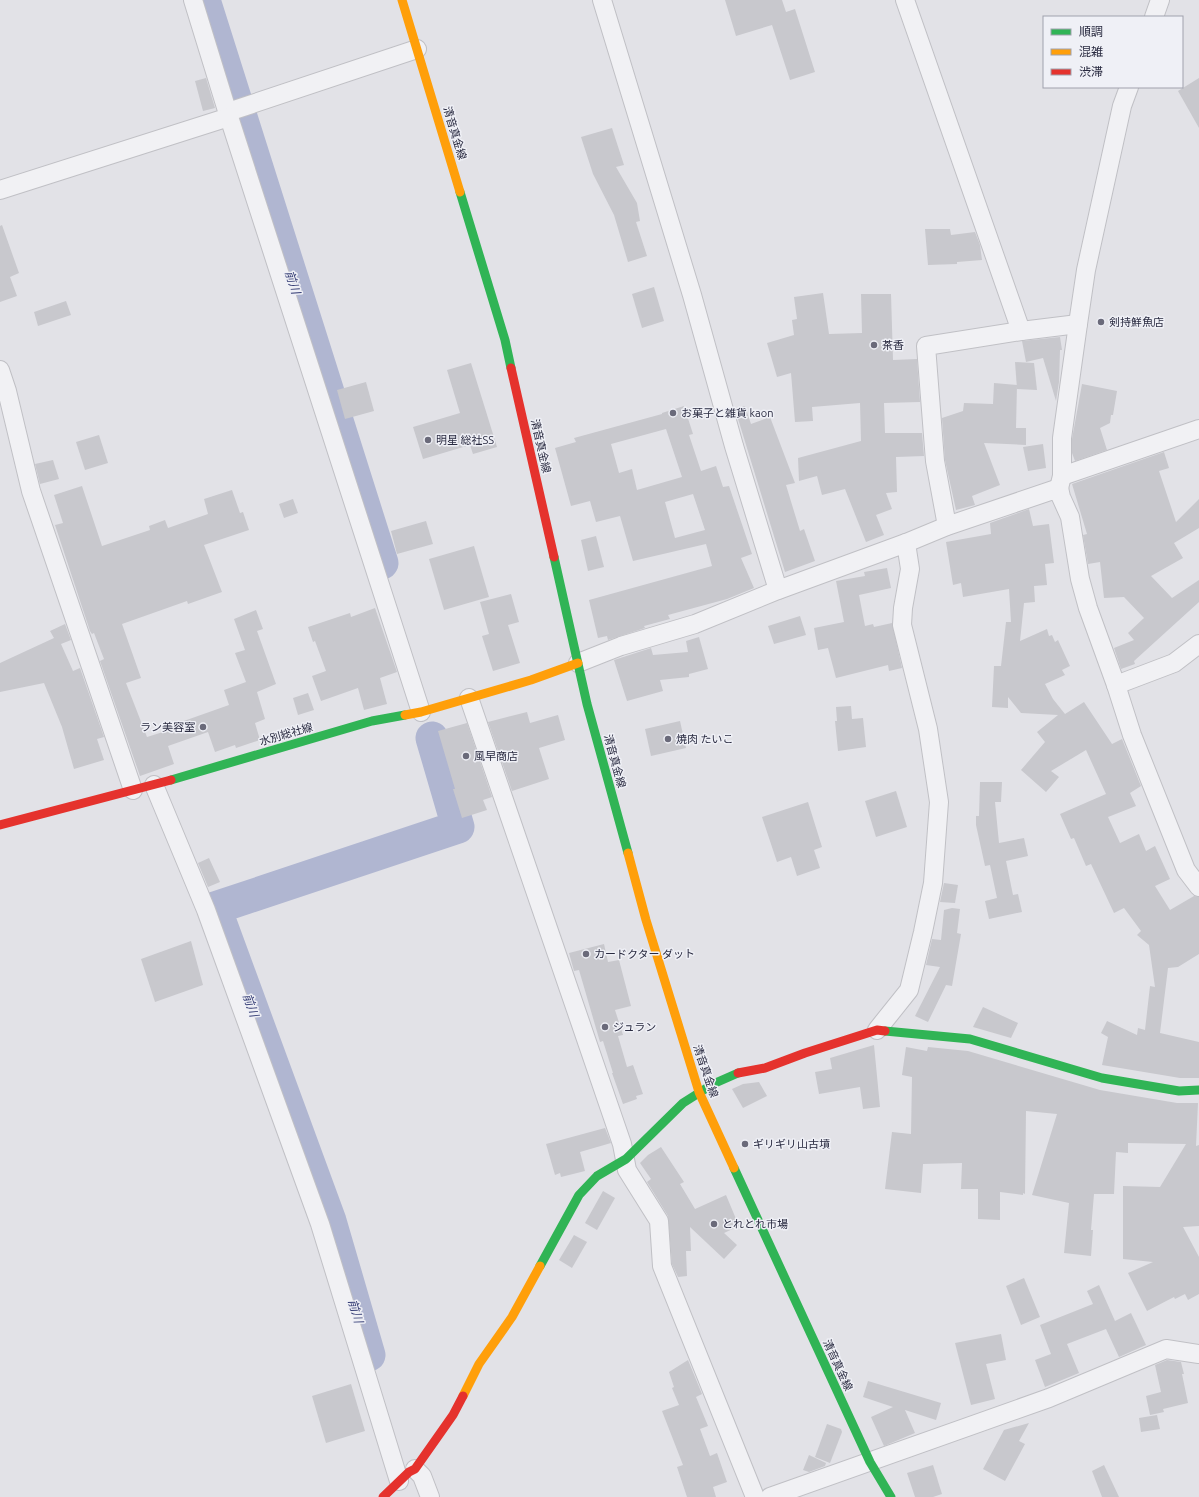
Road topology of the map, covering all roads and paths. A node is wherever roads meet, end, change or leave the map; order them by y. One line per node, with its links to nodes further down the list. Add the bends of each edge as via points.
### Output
1 (193, 0): 9 (street)
2 (402, 0): 7 (main road, 清音真金線)
3 (602, 0): 18 (street)
4 (905, 0): 12 (street)
5 (1160, 0): 6 (street)
6 (1154, 16)
7 (417, 49): 9 (street); 20 (main road, 清音真金線, via 506,340)
8 (1129, 88): 11 (street, via 1122,106 1086,270)
9 (233, 111): 10 (street); 23 (street)
10 (0, 190)
11 (1078, 324): 12 (street); 15 (street, via 1062,438)
12 (1021, 331): 16 (street, via 926,346 935,461)
13 (0, 370): 25 (street, via 31,491)
14 (1199, 429): 15 (street)
15 (1061, 482): 16 (street); 21 (street, via 1061,497 1070,517 1080,579)
16 (947, 526): 17 (street)
17 (906, 543): 18 (street); 28 (street, via 910,570 902,625 928,729 939,802 932,883 909,990)
18 (778, 590): 20 (street, via 695,624 621,646)
19 (1199, 644): 21 (street, via 1174,663)
20 (578, 663): 22 (main road, 水別総社線); 30 (main road, 清音真金線, via 646,920)
21 (1116, 685): 27 (street, via 1132,735 1186,870)
22 (469, 698): 23 (main road, 水別総社線); 31 (street)
23 (421, 712): 24 (main road, 水別総社線, via 372,721)
24 (154, 784): 25 (main road, 水別総社線); 35 (street, via 206,910 320,1224)
25 (133, 790): 26 (main road, 水別総社線)
26 (0, 825)
27 (1199, 887)
28 (876, 1030): 29 (main road, via 970,1039 1102,1078 1179,1091); 30 (main road, via 765,1068 739,1072)
29 (1199, 1090)
30 (698, 1092): 31 (main road, via 683,1103); 33 (main road, 清音真金線)
31 (626, 1159): 34 (main road, via 597,1176 580,1195 512,1317 479,1364 453,1415); 38 (street, via 630,1176 659,1221 662,1266)
32 (1199, 1354): 33 (street, via 1166,1349 1049,1398)
33 (870, 1462): 39 (street); 40 (main road, 清音真金線)
34 (415, 1469): 35 (main road); 37 (street, via 422,1476)
35 (399, 1481): 36 (main road)
36 (383, 1497)
37 (430, 1497)
38 (755, 1497)
39 (770, 1497)
40 (891, 1497)

